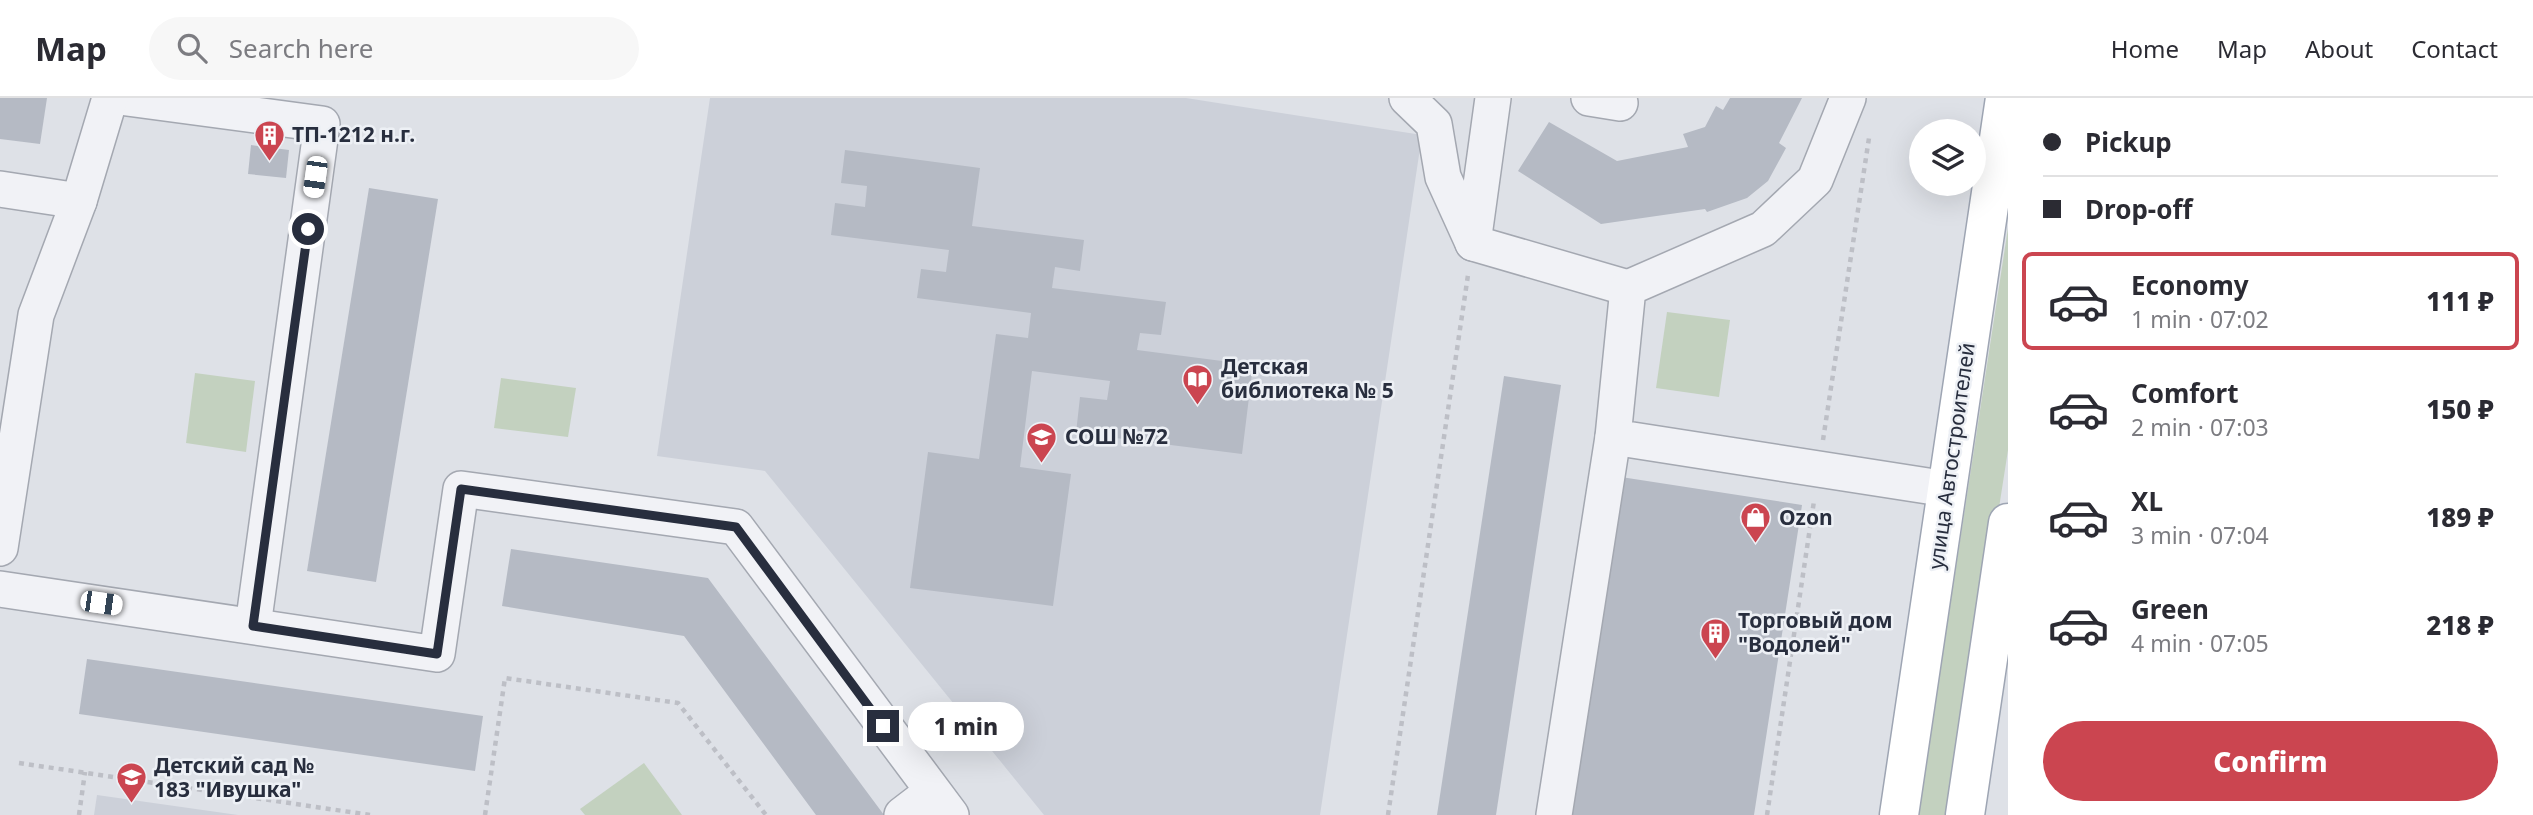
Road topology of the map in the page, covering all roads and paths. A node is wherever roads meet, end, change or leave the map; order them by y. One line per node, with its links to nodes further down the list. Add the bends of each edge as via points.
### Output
1 (110, 98): 8 (lane)
2 (127, 98): 16 (lane, via 322,124)
3 (1407, 98): 9 (lane, via 1434,124 1443,177)
4 (1493, 98): 9 (lane)
5 (1848, 98): 10 (lane, via 1815,180 1763,229)
6 (2004, 98): 12 (main road, улица Автостроителей)
7 (0, 189): 8 (lane)
8 (79, 201): 14 (lane, via 36,315)
9 (1473, 243): 10 (lane); 25 (path)
10 (1628, 288): 11 (lane)
11 (1613, 437): 12 (lane); 26 (lane)
12 (1947, 489): 27 (main road, улица Автостроителей)
13 (2008, 523): 28 (main road)
14 (0, 548)
15 (0, 589): 16 (lane)
16 (253, 626): 19 (lane, via 437,654 461,489 736,527)
17 (19, 763): 18 (path)
18 (85, 772): 20 (path); 21 (path)
19 (942, 804): 24 (lane)
20 (79, 815)
21 (370, 815)
22 (485, 815): 23 (path, via 505,678 678,703)
23 (766, 815)
24 (902, 815)
25 (1388, 815)
26 (1554, 815)
27 (1899, 815)
28 (1965, 815)

